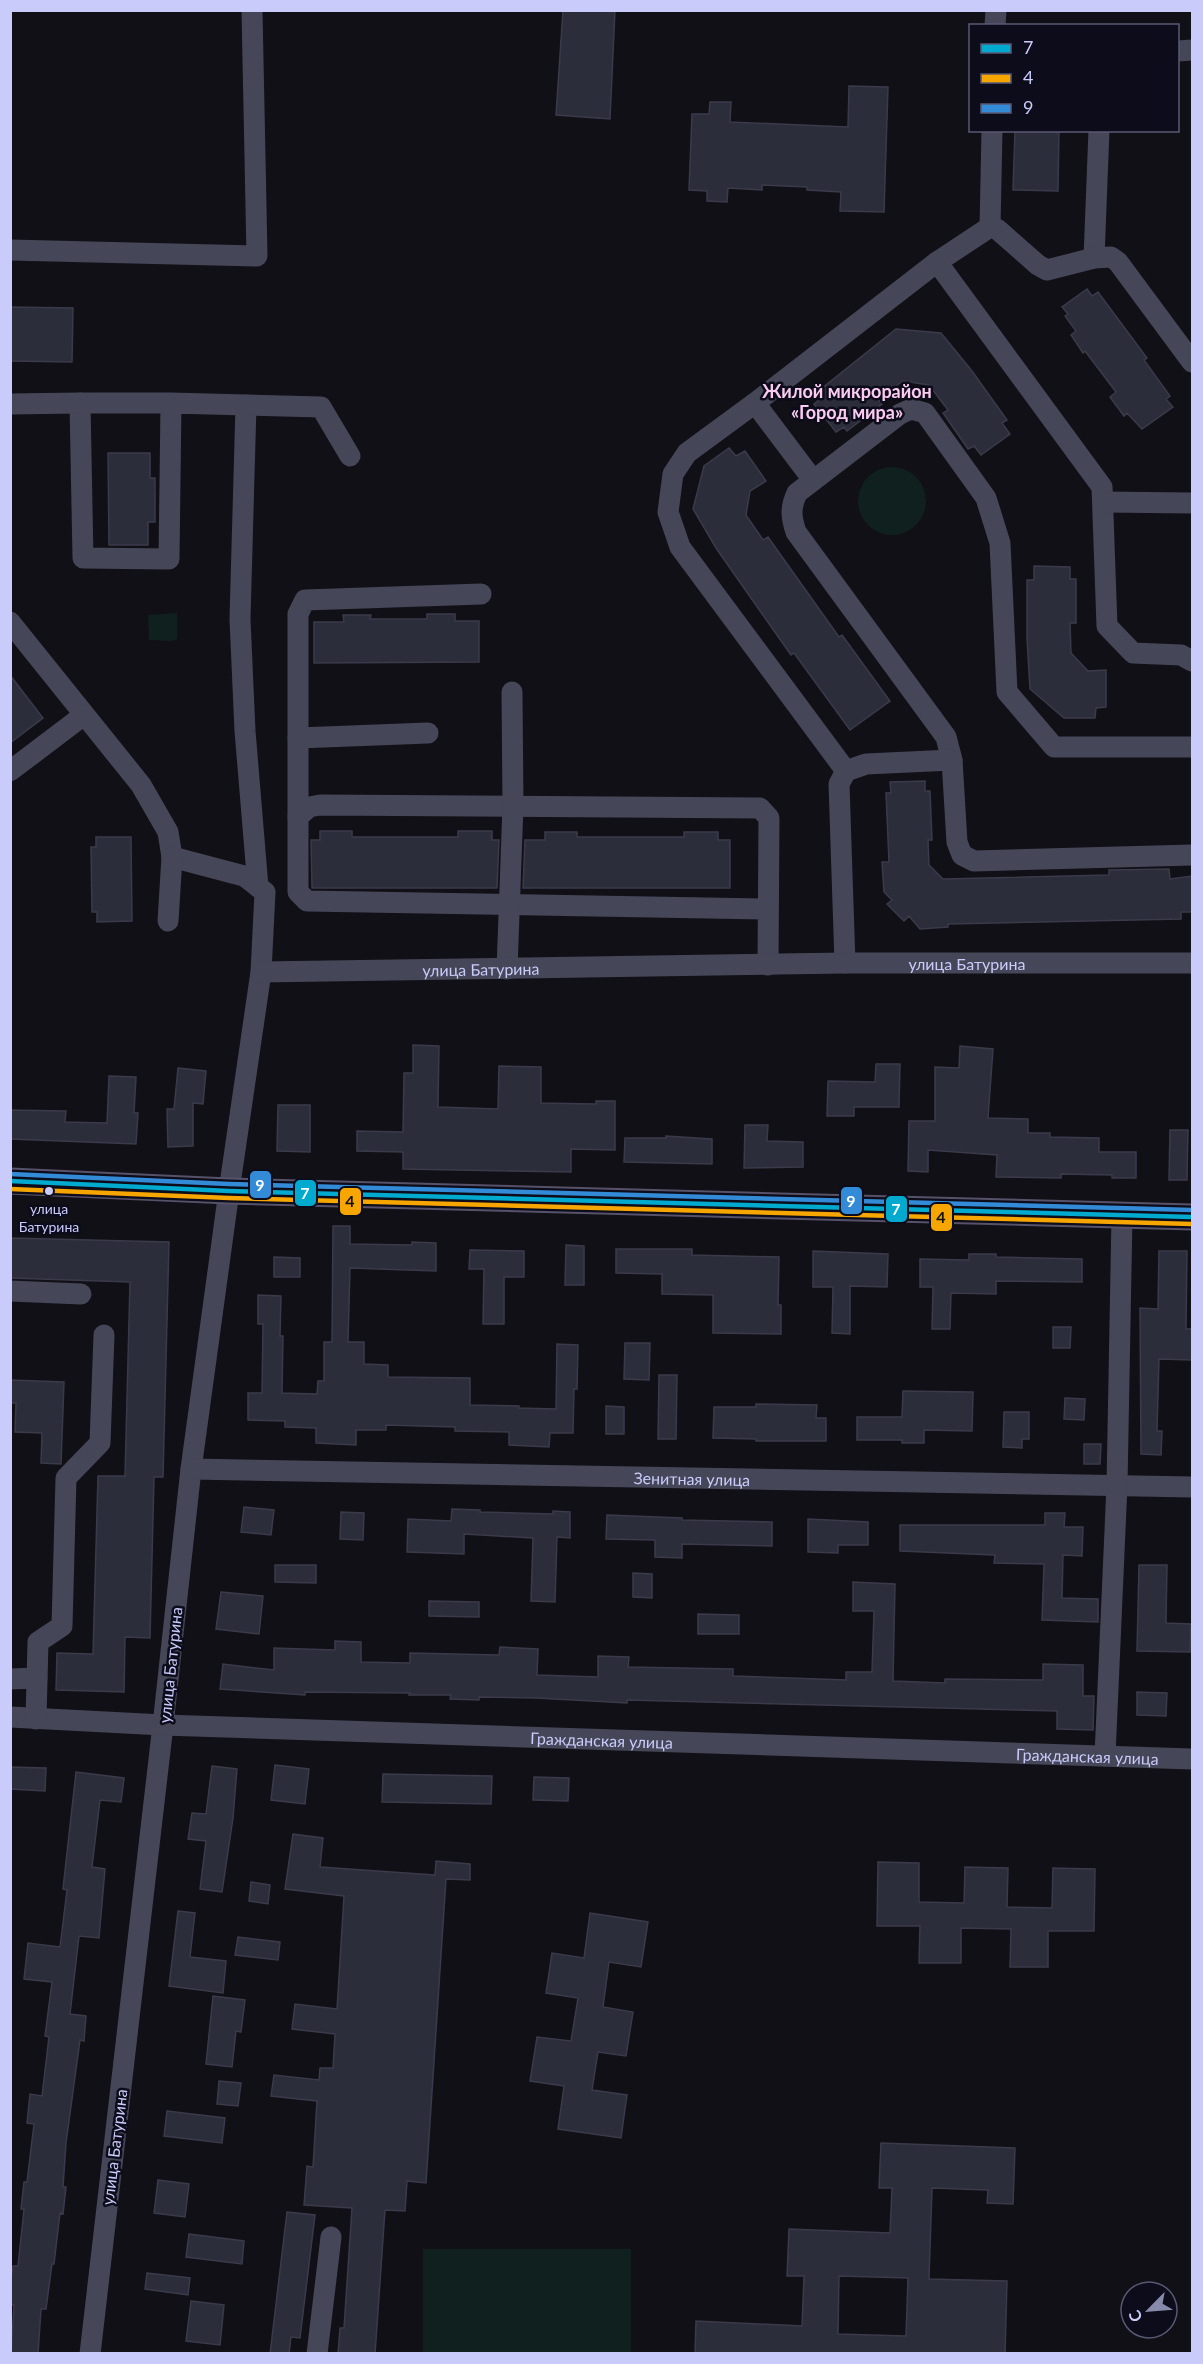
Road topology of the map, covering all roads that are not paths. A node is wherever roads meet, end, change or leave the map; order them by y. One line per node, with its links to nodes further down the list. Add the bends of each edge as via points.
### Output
1 (252, 10): 5 (street, via 257,256)
2 (992, 132): 4 (street)
3 (1099, 132): 6 (street)
4 (990, 227): 6 (street, via 1047,270); 7 (street)
5 (10, 250)
6 (1094, 258): 8 (street, via 1111,257 1118,262)
7 (937, 262): 11 (street); 16 (street, via 1102,488)
8 (1192, 362)
9 (80, 403): 10 (street); 10 (street, via 83,558 169,559); 12 (street)
10 (171, 403): 13 (street)
11 (755, 403): 15 (street); 28 (street, via 687,453 673,474 668,512 680,547)
12 (10, 404)
13 (246, 405): 14 (street, via 321,407); 33 (street, via 240,619)
14 (350, 456)
15 (813, 480): 25 (street, via 900,414 911,410 925,413 986,498 1000,543 1007,692 1054,747); 26 (street, via 797,493 792,504 796,532 946,737)
16 (1103, 502): 17 (street); 20 (street, via 1107,626 1133,653 1181,655)
17 (1192, 503)
18 (481, 594): 24 (street, via 305,600 298,614)
19 (10, 622): 22 (street)
20 (1192, 660)
21 (512, 692): 29 (street)
22 (84, 714): 27 (street); 32 (street, via 141,785 168,832)
23 (428, 734): 24 (street)
24 (298, 738): 30 (street)
25 (1192, 747)
26 (952, 760): 28 (street, via 866,764); 31 (street, via 957,842 962,855 974,861)
27 (10, 771)
28 (846, 771): 37 (street, via 839,784)
29 (513, 806): 30 (street, via 320,805 309,807); 34 (street); 35 (street, via 760,808 769,818)
30 (298, 817): 34 (street, via 298,892 307,901)
31 (1192, 855)
32 (172, 857): 33 (street, via 244,876); 36 (street)
33 (258, 887): 41 (street, via 265,892)
34 (510, 904): 35 (street); 40 (street)
35 (768, 909): 39 (street)
36 (168, 921)
37 (845, 963): 38 (street, улица Батурина); 39 (street, улица Батурина)
38 (1192, 963)
39 (768, 965): 40 (street, улица Батурина)
40 (507, 969): 41 (street, улица Батурина)
41 (261, 972): 43 (street, улица Батурина)
42 (10, 1181): 43 (main road)
43 (229, 1191): 44 (main road); 49 (street, улица Батурина)
44 (1122, 1216): 45 (main road); 50 (street)
45 (1192, 1217)
46 (10, 1291): 47 (street)
47 (81, 1294)
48 (104, 1335): 53 (street, via 100,1443 66,1478 62,1626 38,1642)
49 (191, 1469): 50 (street, Зенитная улица); 56 (street, улица Батурина)
50 (1117, 1485): 51 (street, Зенитная улица); 57 (street)
51 (1192, 1487)
52 (10, 1678): 53 (street)
53 (37, 1678): 55 (street)
54 (10, 1717): 55 (street, Гражданская улица)
55 (36, 1719): 56 (street, Гражданская улица)
56 (163, 1725): 57 (street, Гражданская улица); 60 (street, улица Батурина)
57 (1105, 1756): 58 (street, Гражданская улица)
58 (1192, 1759)
59 (331, 2237): 61 (street)
60 (90, 2354)
61 (317, 2354)

